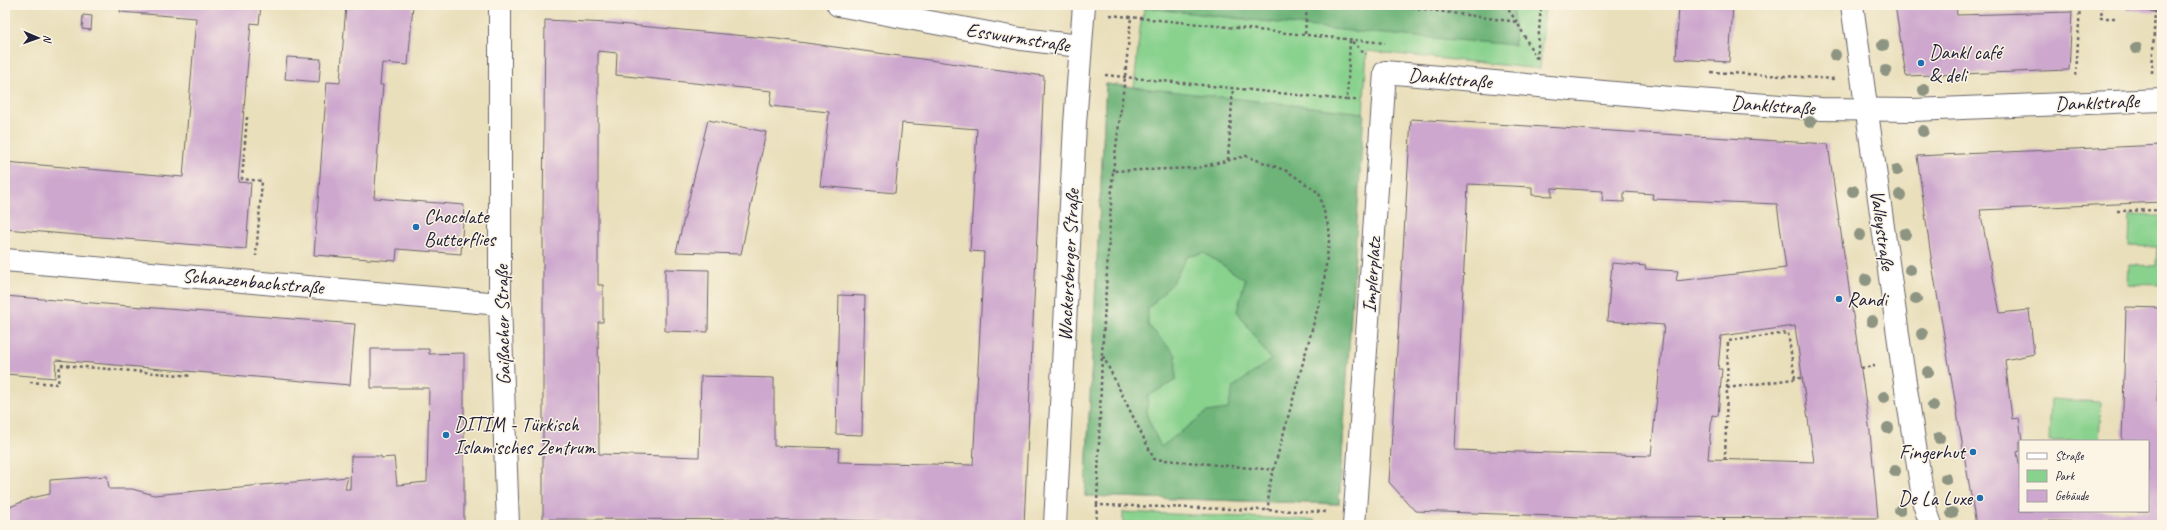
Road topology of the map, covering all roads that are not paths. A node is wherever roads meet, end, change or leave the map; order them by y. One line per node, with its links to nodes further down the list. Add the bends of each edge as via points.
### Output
1 (500, 5): 10 (street, Gaißacher Straße)
2 (838, 5): 5 (street, Esswurmstraße, via 1021,39)
3 (1852, 5): 8 (street, Valleystraße)
4 (1084, 9): 5 (street, Wackersberger Straße)
5 (1080, 46): 12 (street, Wackersberger Straße)
6 (1385, 72): 8 (street, Danklstraße, via 1670,98); 13 (street, Implerplatz)
7 (2156, 100): 8 (street, Danklstraße)
8 (1867, 110): 14 (street, Valleystraße, via 1902,363 1924,504)
9 (5, 260): 10 (street, Schanzenbachstraße)
10 (500, 304): 11 (street, Gaißacher Straße)
11 (508, 525)
12 (1055, 525)
13 (1354, 525)
14 (1930, 525)

